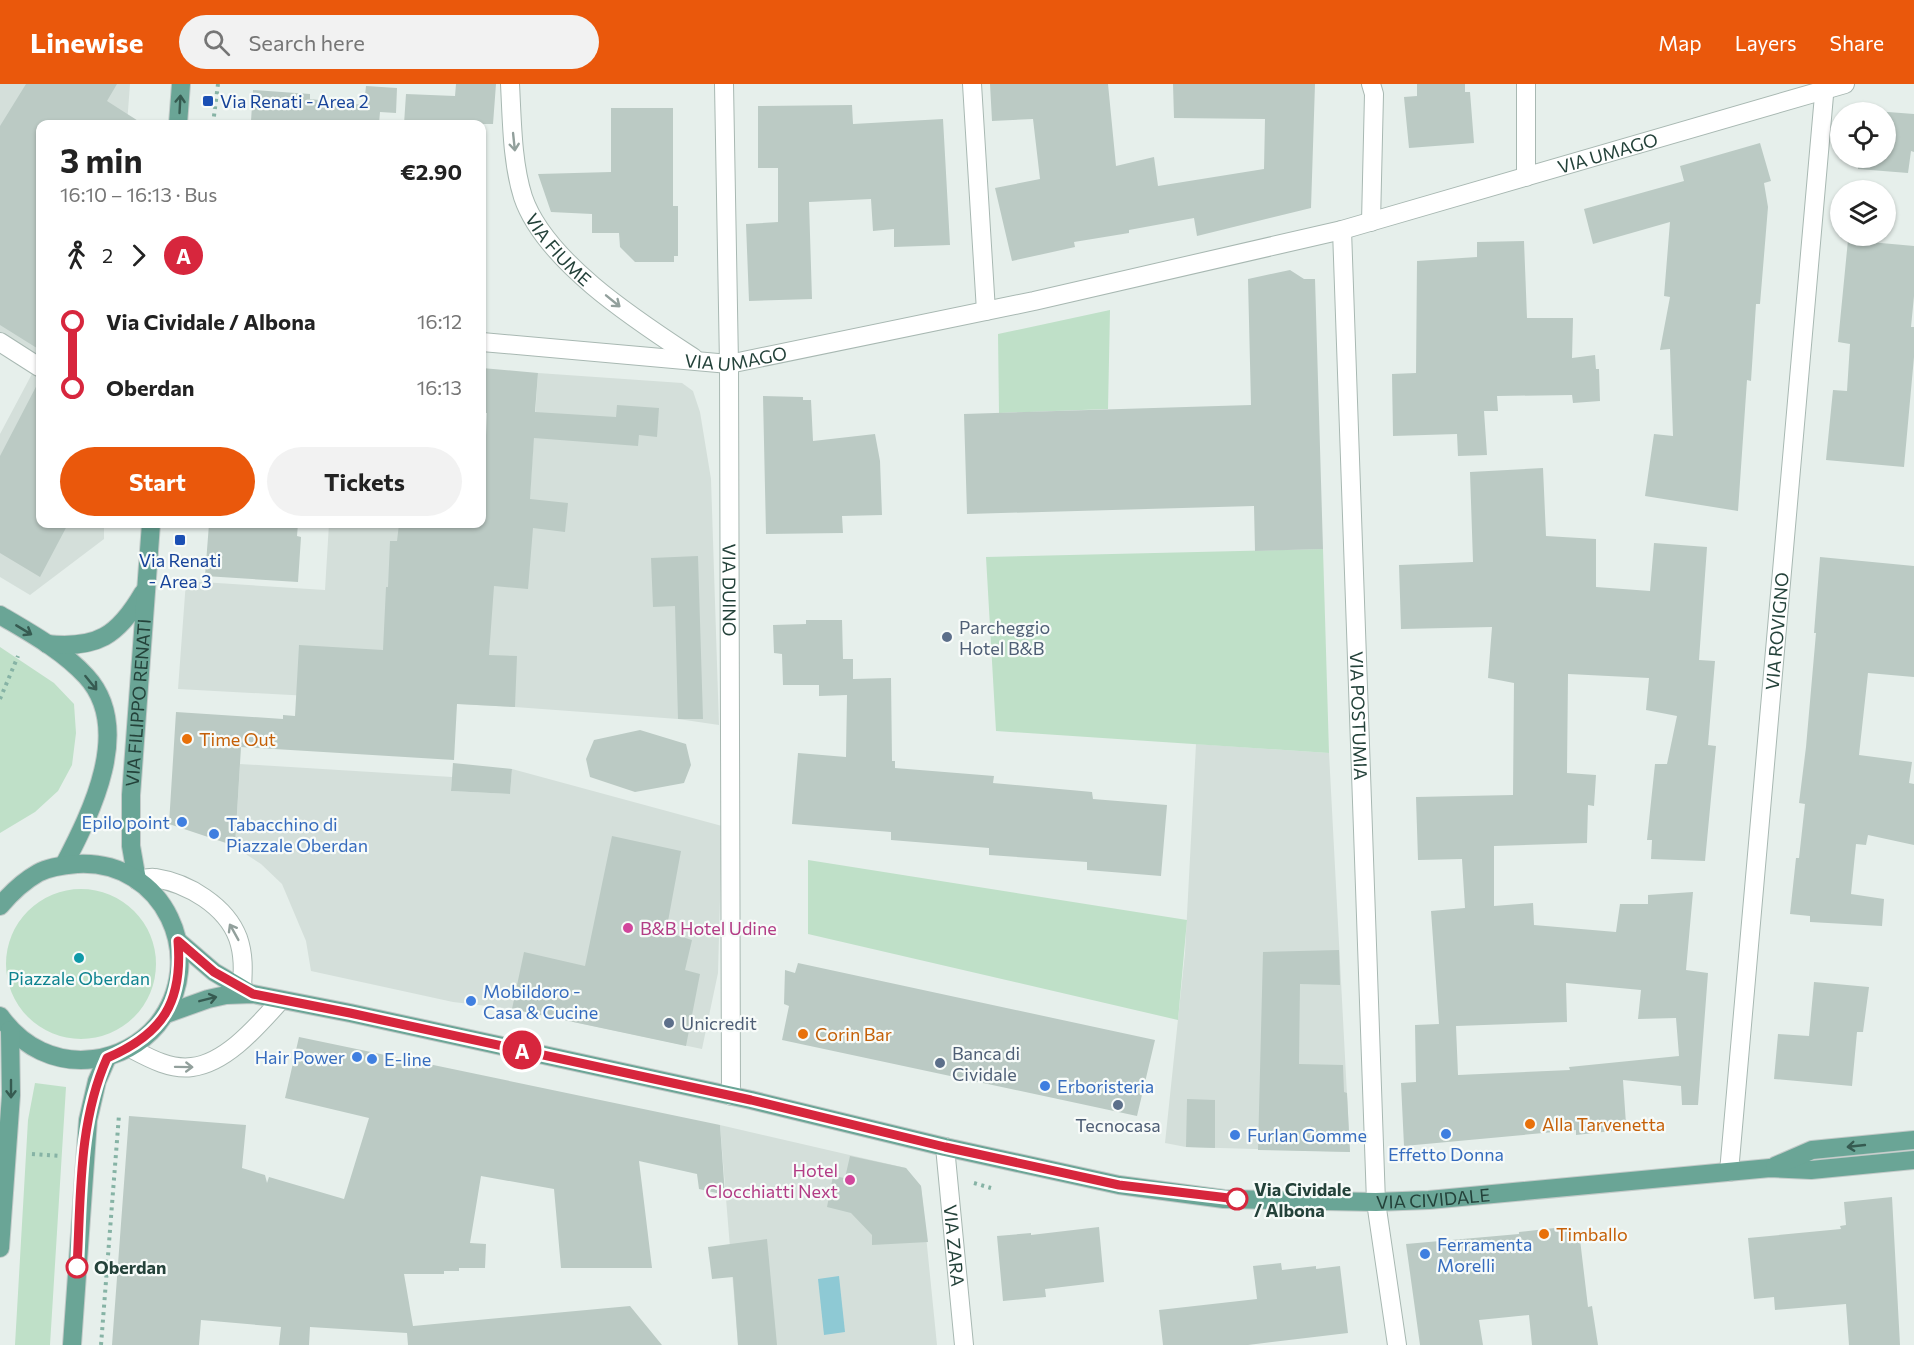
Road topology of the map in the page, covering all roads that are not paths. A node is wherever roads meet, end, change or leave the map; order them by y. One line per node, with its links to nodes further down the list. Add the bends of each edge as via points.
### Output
1 (181, 84): 9 (main road, one-way to 1)
2 (510, 84): 16 (street, VIA FIUME, one-way to 16, via 518,176 532,218 549,242 600,291)
3 (724, 84): 18 (street, VIA DUINO)
4 (972, 84): 13 (street)
5 (1371, 84): 11 (street)
6 (1526, 84): 10 (street)
7 (1845, 84): 8 (street, VIA UMAGO)
8 (1825, 87): 10 (street, VIA UMAGO); 39 (street, VIA ROVIGNO)
9 (178, 120)
10 (1526, 177): 11 (street, VIA UMAGO)
11 (1371, 222): 12 (street, VIA UMAGO)
12 (1342, 230): 13 (street, VIA UMAGO); 40 (street, VIA POSTUMIA)
13 (986, 311): 18 (street, VIA UMAGO)
14 (0, 342): 17 (street)
15 (486, 342): 16 (street, VIA UMAGO)
16 (698, 360): 18 (street, VIA UMAGO)
17 (36, 364)
18 (729, 364): 34 (street, VIA DUINO)
19 (151, 528): 20 (main road, VIA FILIPPO RENATI)
20 (146, 589): 22 (main road, via 134,609 109,634 92,643); 24 (main road, VIA FILIPPO RENATI, via 131,795 131,846)
21 (0, 615): 22 (main road, one-way to 22)
22 (47, 644): 23 (main road, one-way to 23, via 78,669 99,693 108,735 93,804)
23 (64, 865): 24 (main road, via 90,863); 25 (main road)
24 (137, 880): 27 (main road, via 166,911); 28 (street, one-way to 24, via 237,937 226,918 194,891 153,877)
25 (8, 890): 26 (main road)
26 (0, 906)
27 (178, 941): 28 (main road, via 206,966); 30 (main road, via 176,991)
28 (247, 991): 29 (main road, VIA CIVIDALE); 30 (main road, one-way to 28)
29 (281, 1000): 32 (street, one-way to 29, via 161,1063 193,1067 230,1050); 34 (main road, VIA CIVIDALE)
30 (166, 1014): 32 (main road)
31 (5, 1023): 33 (main road, via 31,1046 55,1057 82,1061); 41 (main road, one-way to 41, via 11,1095)
32 (130, 1048): 33 (main road)
33 (107, 1058): 42 (main road, via 88,1120)
34 (731, 1096): 36 (main road, VIA CIVIDALE)
35 (1914, 1140): 38 (main road, VIA CIVIDALE, one-way to 38, via 1812,1150)
36 (945, 1147): 40 (main road, VIA CIVIDALE, via 1119,1185 1224,1199); 43 (street, VIA ZARA)
37 (1914, 1160): 38 (main road, VIA CIVIDALE, via 1812,1170)
38 (1770, 1168): 39 (main road, VIA CIVIDALE)
39 (1729, 1172): 40 (main road, VIA CIVIDALE)
40 (1376, 1202): 44 (street, VIA POSTUMIA)
41 (0, 1248)
42 (72, 1345)
43 (964, 1345)
44 (1397, 1345)

